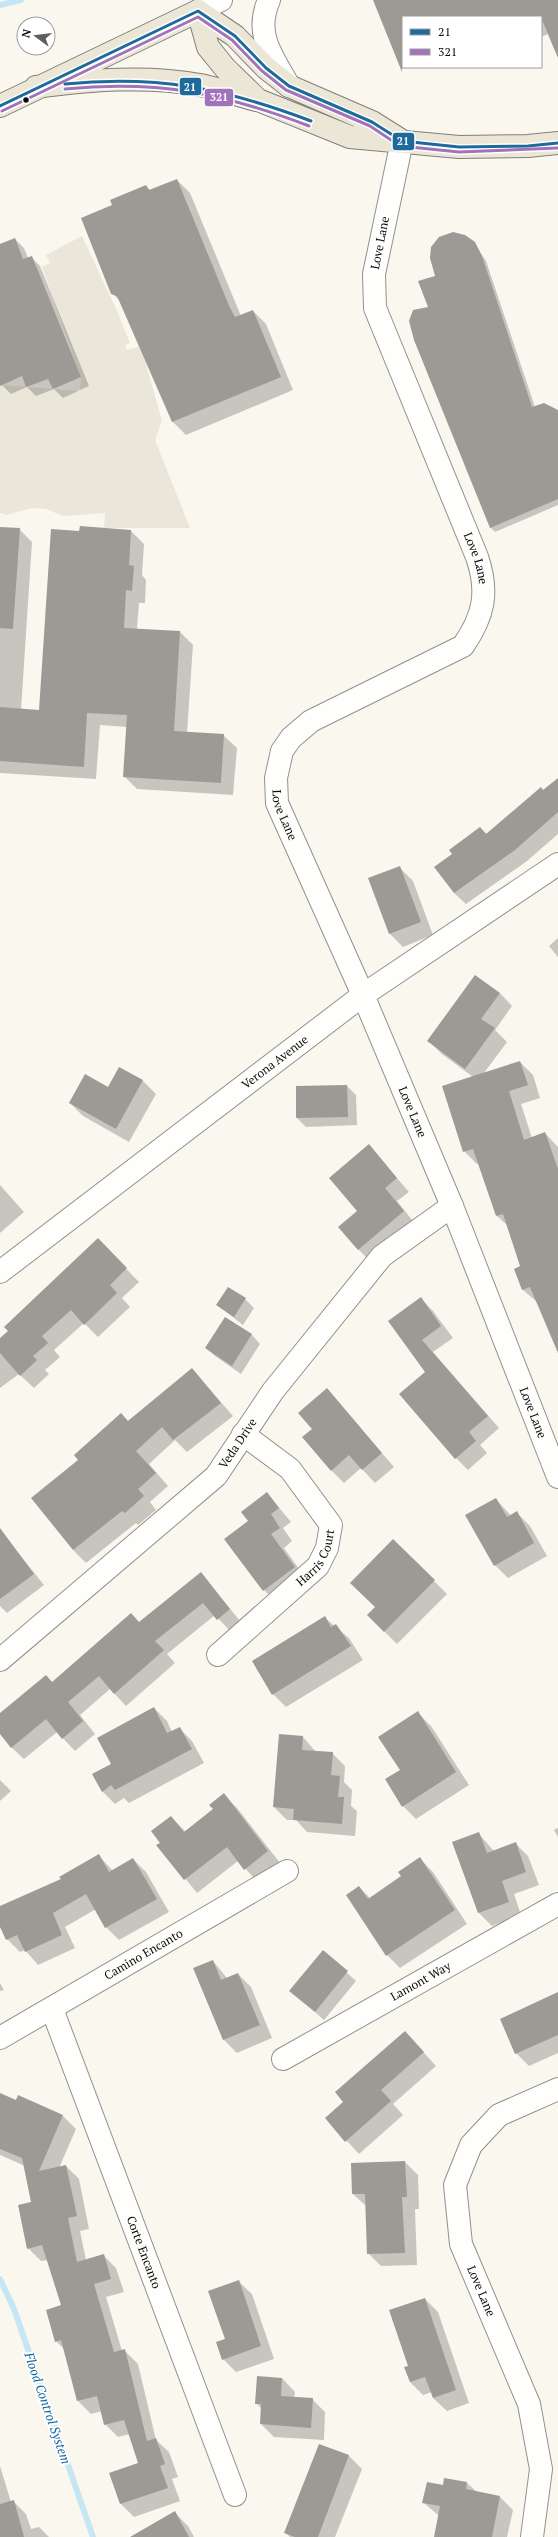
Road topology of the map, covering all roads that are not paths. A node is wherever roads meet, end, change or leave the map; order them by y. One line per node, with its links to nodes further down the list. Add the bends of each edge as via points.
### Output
1 (221, 0): 3 (street)
2 (269, 0): 4 (street, via 262,20 264,34 268,50)
3 (198, 11): 4 (main road, via 236,36 266,68); 5 (main road); 6 (main road, via 208,46 225,68)
4 (289, 86): 8 (main road, via 372,122)
5 (36, 87): 6 (main road, via 93,80 148,80 200,85); 7 (main road)
6 (258, 100): 8 (main road, via 350,137)
7 (0, 106)
8 (402, 141): 9 (main road, via 460,147); 11 (street, Love Lane, via 374,274 376,308 484,579 479,616 474,630 463,646 311,721 291,738 278,763 277,803)
9 (558, 143)
10 (558, 864): 11 (street, Verona Avenue)
11 (363, 995): 12 (street, Love Lane); 13 (street, Verona Avenue)
12 (452, 1206): 14 (street, Veda Drive, via 382,1256 273,1391); 15 (street, Love Lane)
13 (0, 1272)
14 (244, 1434): 16 (street, Harris Court, via 290,1469 331,1525 327,1548 318,1566); 17 (street, Veda Drive, via 216,1476)
15 (558, 1476)
16 (218, 1655)
17 (0, 1660)
18 (287, 1871): 20 (street, Camino Encanto)
19 (558, 1904): 22 (street, Lamont Way)
20 (52, 2009): 21 (street, Camino Encanto); 24 (street, Corte Encanto)
21 (0, 2038)
22 (283, 2059)
23 (558, 2090): 25 (street, Love Lane, via 499,2115 471,2145 455,2185 461,2244 529,2404 541,2470)
24 (234, 2495)
25 (532, 2537)

